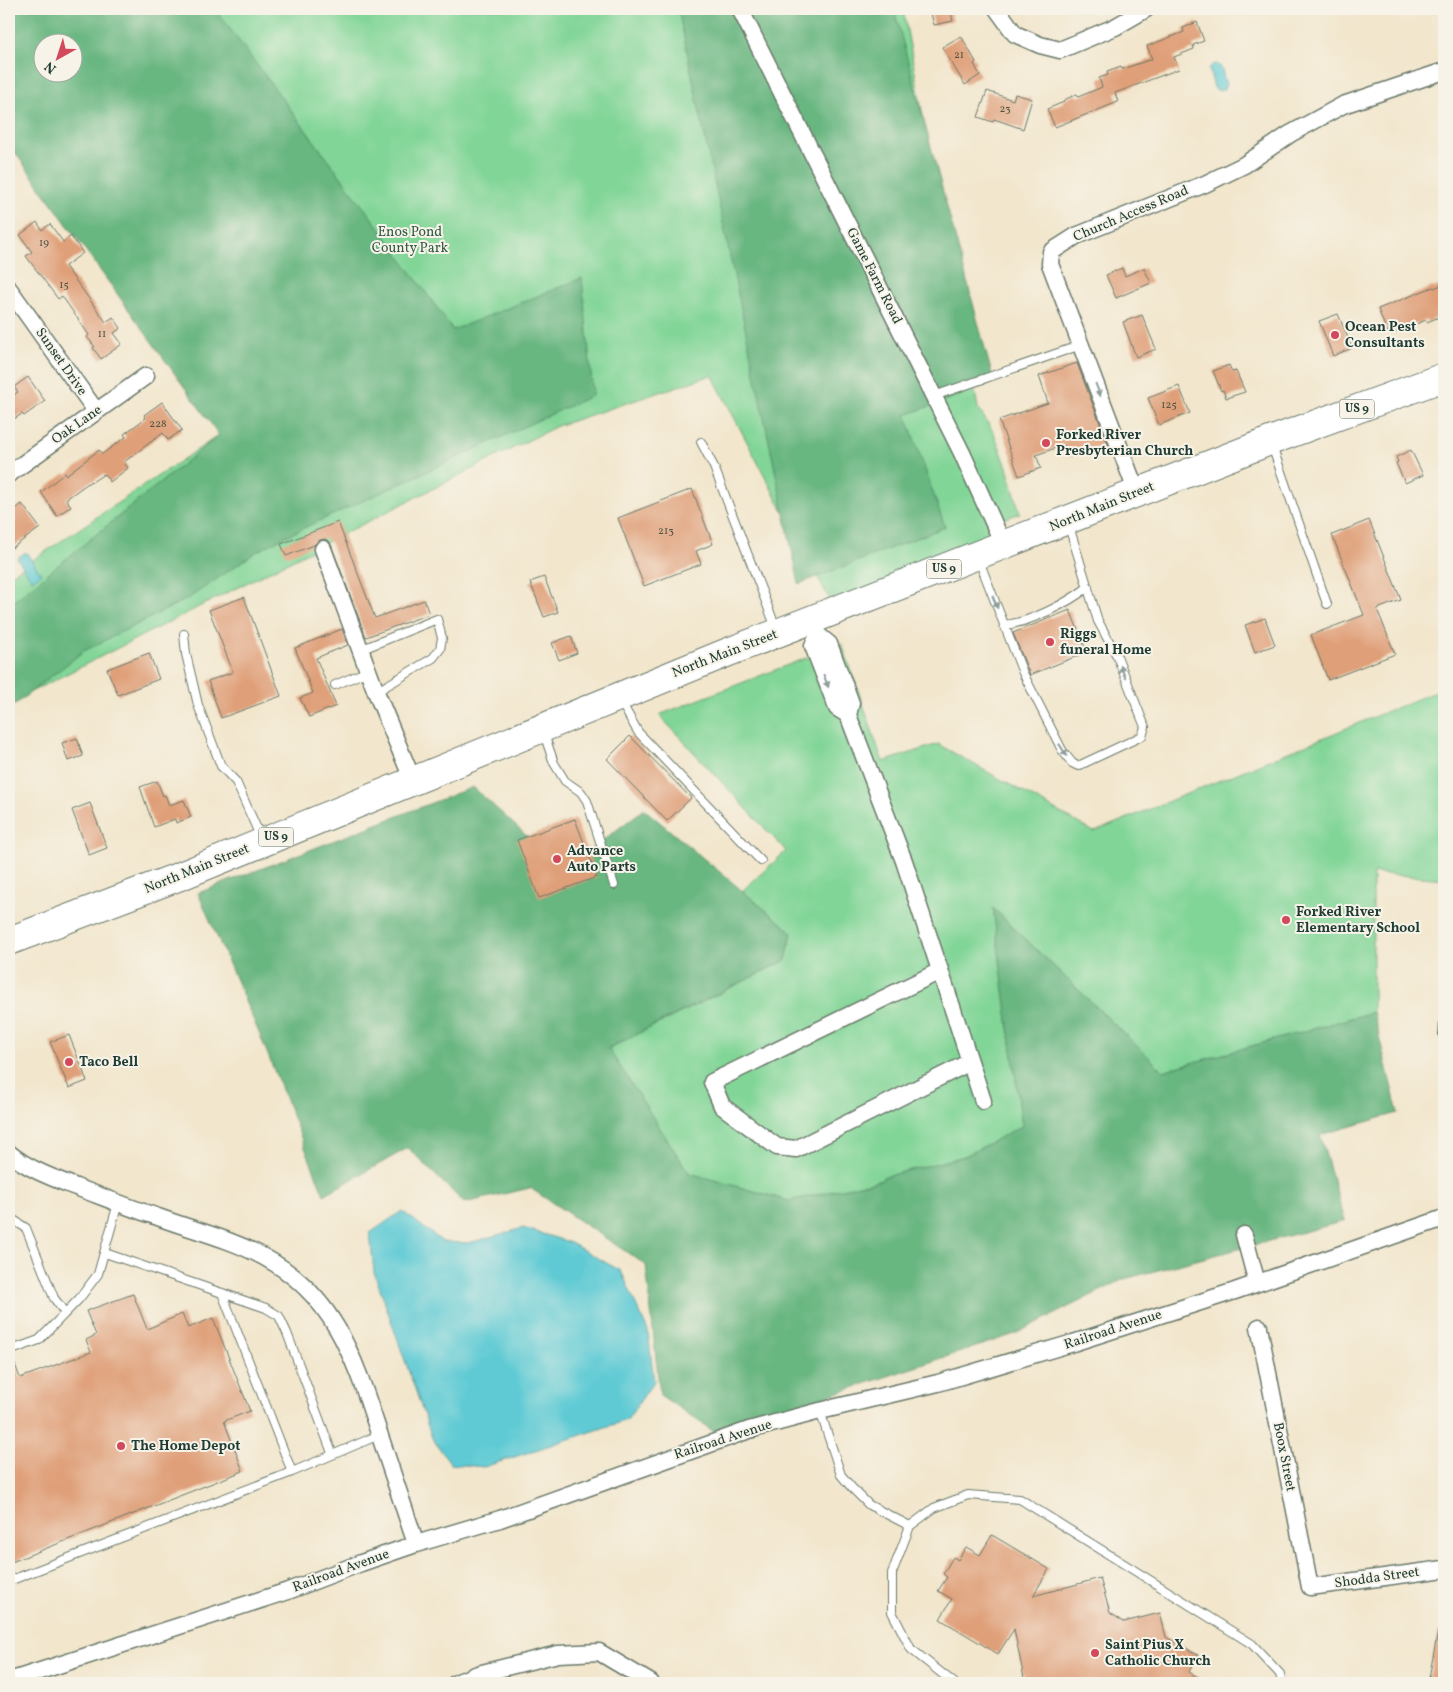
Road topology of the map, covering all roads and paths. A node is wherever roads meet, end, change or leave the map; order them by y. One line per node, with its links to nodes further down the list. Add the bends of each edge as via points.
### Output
1 (740, 9): 9 (street, Game Farm Road)
2 (997, 9): 3 (street, via 1015,34 1060,50 1115,27)
3 (1146, 9)
4 (1444, 71): 6 (street, Church Access Road, via 1343,105 1290,134 1244,165 1076,236 1052,252 1050,264)
5 (9, 289): 10 (street, Sunset Drive)
6 (1081, 345): 9 (lane); 14 (street, Church Access Road, one-way to 14)
7 (146, 376): 10 (street, Oak Lane)
8 (1444, 377): 11 (highway, North Main Street / US 9)
9 (934, 396): 16 (street, Game Farm Road)
10 (96, 412): 13 (street, Oak Lane)
11 (1270, 441): 14 (highway, North Main Street / US 9); 20 (lane)
12 (701, 442): 23 (lane, via 714,467)
13 (9, 474)
14 (1137, 493): 15 (highway, North Main Street / US 9)
15 (1068, 522): 16 (highway, North Main Street / US 9); 19 (lane)
16 (1004, 546): 18 (highway, North Main Street / US 9)
17 (323, 549): 25 (street)
18 (978, 556): 21 (lane, one-way to 21); 22 (highway, North Main Street / US 9)
19 (1088, 587): 21 (lane, via 1028,620); 21 (lane, one-way to 19, via 1023,673 1062,750 1078,766 1142,736 1145,727 1117,656 1098,622)
20 (1327, 604)
21 (1004, 625)
22 (815, 628): 23 (highway, North Main Street / US 9); 36 (street, via 813,646 837,708 848,715 904,861)
23 (779, 633): 29 (highway, North Main Street / US 9)
24 (184, 634): 32 (lane, via 198,705 221,766 236,782)
25 (360, 650): 26 (street); 28 (lane, via 437,619 442,638 440,649 433,658)
26 (368, 671): 27 (lane); 28 (street)
27 (335, 685)
28 (376, 692): 31 (street)
29 (618, 697): 30 (highway, North Main Street / US 9); 33 (lane, via 638,732)
30 (542, 728): 31 (highway, North Main Street / US 9); 34 (lane, via 564,781 581,792 587,801)
31 (413, 781): 32 (highway, North Main Street / US 9)
32 (263, 842): 35 (highway, North Main Street / US 9)
33 (761, 861)
34 (614, 885)
35 (9, 941)
36 (940, 971): 39 (street); 39 (street, via 712,1082 722,1106 777,1147 796,1149)
37 (1444, 1020): 38 (lane)
38 (1444, 1039)
39 (970, 1062): 40 (street)
40 (983, 1102)
41 (9, 1153): 42 (street, via 46,1175)
42 (118, 1203): 46 (lane); 53 (street, via 243,1247 265,1258 305,1287 336,1324 348,1348)
43 (9, 1217): 49 (lane, via 26,1228 54,1298)
44 (1444, 1218): 47 (street, Railroad Avenue)
45 (1244, 1235): 47 (street)
46 (105, 1253): 48 (lane); 49 (lane, via 98,1274)
47 (1257, 1283): 52 (street, Railroad Avenue, via 938,1383)
48 (222, 1293): 54 (lane, via 266,1308 279,1316); 55 (lane)
49 (65, 1313): 51 (lane, via 39,1340)
50 (1259, 1327): 60 (street, Boox Street)
51 (9, 1351)
52 (820, 1411): 56 (lane, via 841,1474 869,1505); 57 (street, Railroad Avenue, via 749,1430 500,1519)
53 (379, 1435): 54 (lane); 57 (street)
54 (332, 1453): 55 (lane)
55 (292, 1472): 59 (lane)
56 (910, 1526): 64 (lane, via 892,1573 892,1612 911,1649); 65 (lane, via 934,1508 968,1495 1020,1499 1252,1644 1280,1674)
57 (416, 1544): 61 (street, Railroad Avenue, via 288,1591)
58 (1444, 1569): 60 (street, Shodda Street)
59 (9, 1581)
60 (1310, 1587)
61 (9, 1681)
62 (456, 1683): 63 (street, via 478,1674 558,1654 599,1652)
63 (651, 1683)
64 (954, 1683)
65 (1282, 1683)

